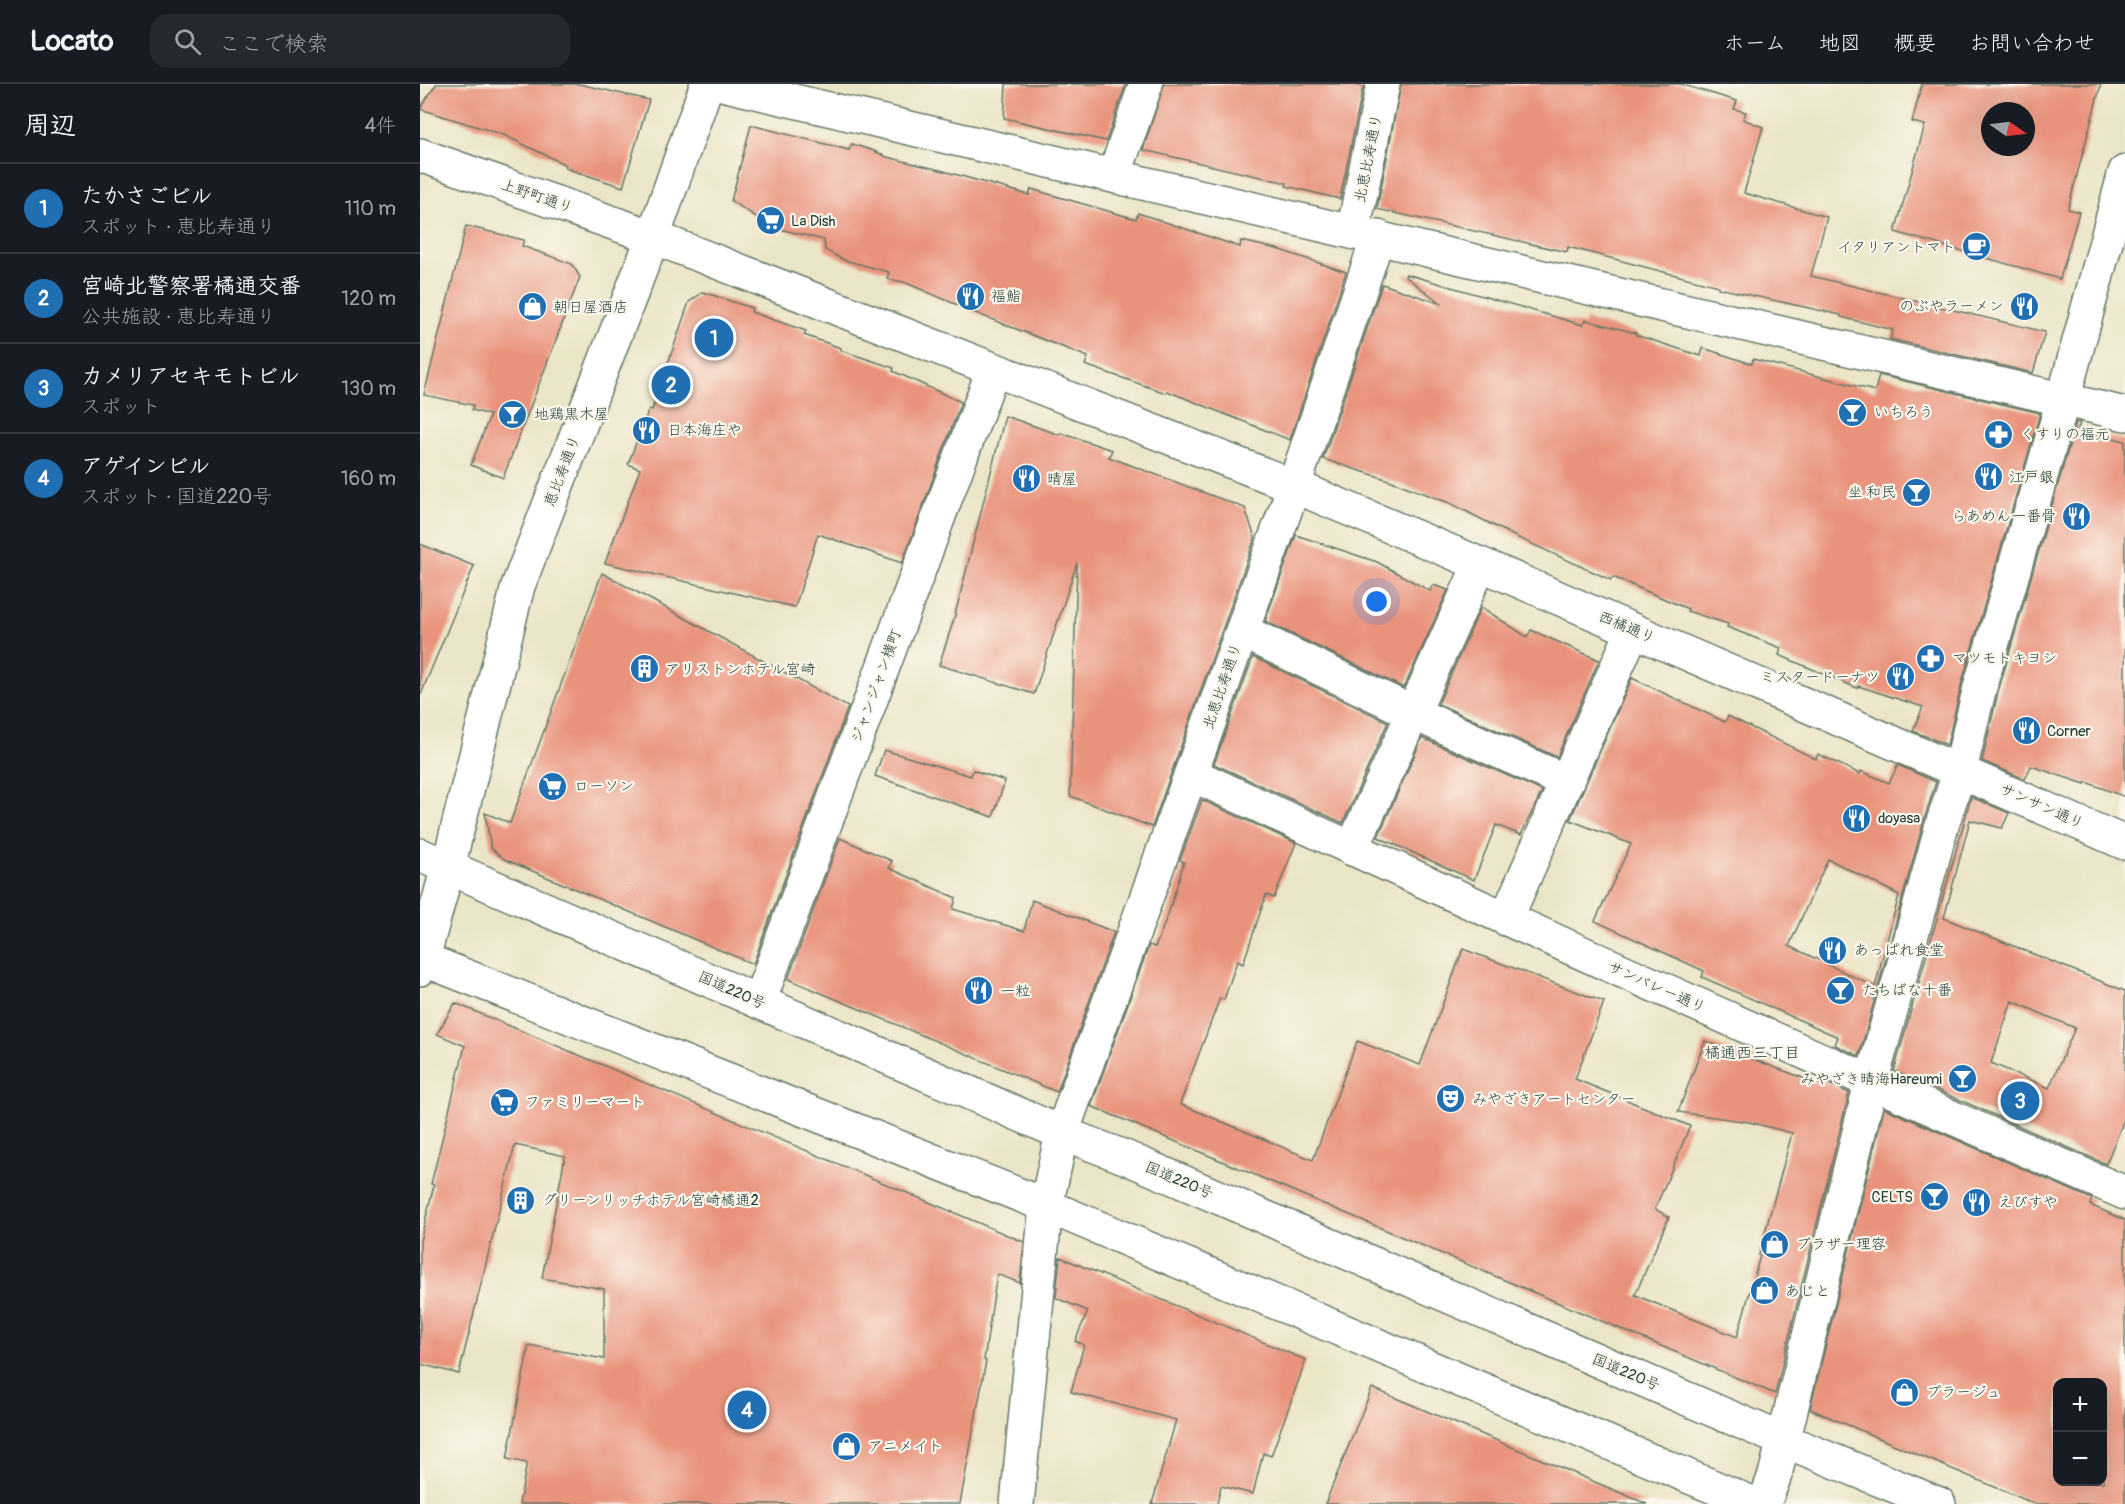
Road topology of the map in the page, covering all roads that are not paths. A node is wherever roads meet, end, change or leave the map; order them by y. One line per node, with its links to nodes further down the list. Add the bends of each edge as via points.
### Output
1 (707, 84): 9 (main road, 恵比寿通り)
2 (722, 84): 7 (main road)
3 (1146, 84): 7 (main road)
4 (1383, 84): 8 (main road, 北恵比寿通り)
5 (420, 155): 9 (main road, 上野町通り)
6 (2125, 172): 11 (main road)
7 (1113, 176): 8 (main road)
8 (1366, 234): 11 (main road); 13 (main road, 北恵比寿通り)
9 (653, 237): 10 (main road, 上野町通り); 23 (main road, 恵比寿通り, via 518,586)
10 (993, 370): 13 (main road, 西橘通り); 26 (main road, ジャンジャン横町)
11 (2063, 400): 12 (main road); 18 (main road)
12 (2125, 414)
13 (1294, 486): 14 (main road, 西橘通り); 16 (main road, 北恵比寿通り)
14 (1480, 564): 15 (main road, 西橘通り); 17 (main road)
15 (1633, 630): 18 (main road, 西橘通り); 20 (main road)
16 (1242, 631): 17 (main road); 19 (main road, 北恵比寿通り)
17 (1413, 713): 20 (main road); 22 (main road)
18 (1960, 770): 21 (main road, サンサン通り); 27 (main road)
19 (1191, 774): 22 (main road, サンバレー通り); 28 (main road, 北恵比寿通り)
20 (1567, 782): 24 (main road)
21 (2125, 843)
22 (1352, 849): 24 (main road, サンバレー通り)
23 (434, 861): 25 (main road, 恵比寿通り); 26 (main road, 国道220号)
24 (1506, 919): 27 (main road, サンバレー通り)
25 (421, 962): 30 (main road)
26 (759, 1002): 28 (main road, 国道220号)
27 (1871, 1083): 29 (main road, サンバレー通り); 31 (main road)
28 (1062, 1133): 30 (main road, 北恵比寿通り); 31 (main road, 国道220号)
29 (2125, 1193)
30 (1046, 1206): 32 (main road, 北恵比寿通り); 33 (main road)
31 (1784, 1440): 34 (main road); 35 (main road, 国道220号)
32 (1017, 1504)
33 (1754, 1504)
34 (1764, 1504)
35 (1939, 1504)

